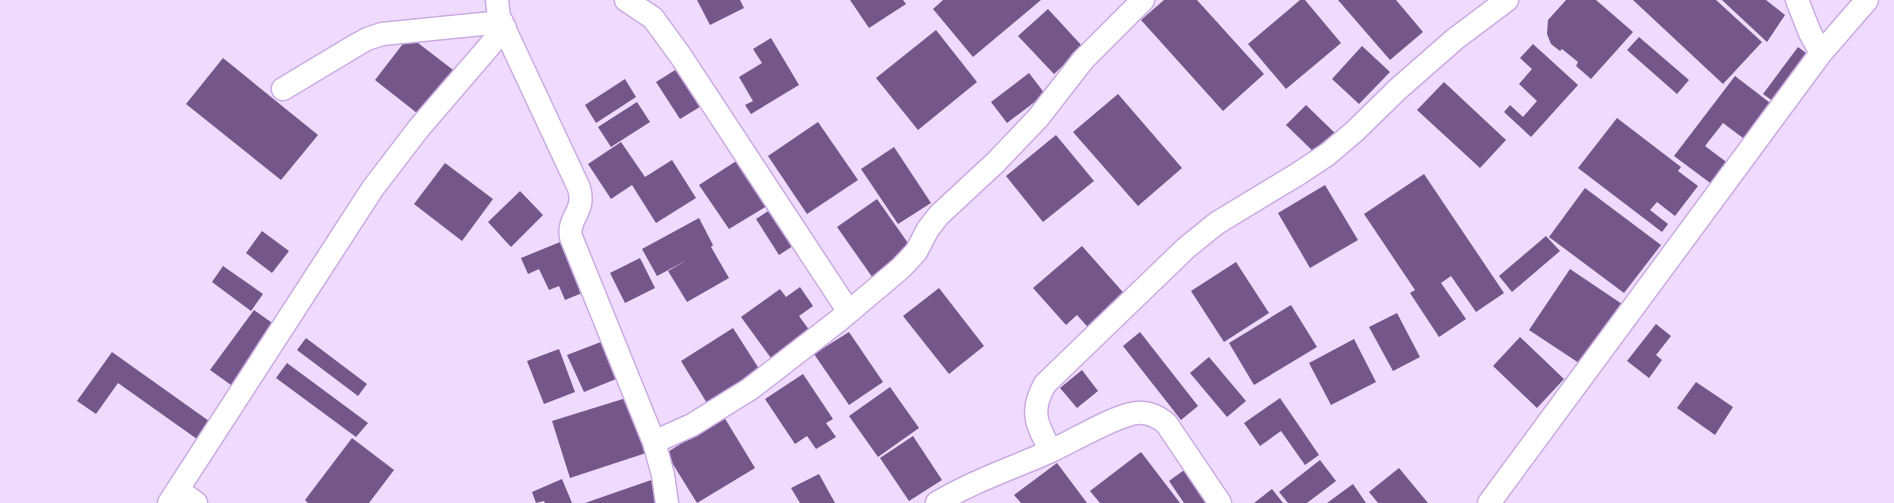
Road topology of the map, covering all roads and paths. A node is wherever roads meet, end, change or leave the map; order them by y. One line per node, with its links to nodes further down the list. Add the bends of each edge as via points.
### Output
1 (496, 0): 7 (street)
2 (626, 0): 10 (street, via 653,18 670,41)
3 (1143, 0): 10 (street, via 1083,60 1010,148 939,215 910,259)
4 (1507, 0): 12 (street, via 1455,39 1328,154 1217,223 1186,248 1045,384 1036,403 1035,416)
5 (1798, 0): 8 (street, via 1810,33)
6 (1867, 0): 8 (street)
7 (504, 25): 9 (street, via 382,34 352,47); 11 (street, via 579,188 581,206 571,225 571,237); 13 (street, via 373,188)
8 (1822, 53): 17 (street)
9 (283, 90)
10 (849, 312): 11 (street, via 750,389 698,421)
11 (654, 442): 14 (street)
12 (1051, 451): 15 (street, via 956,491); 16 (street, via 1132,413 1155,414 1166,423)
13 (181, 499)
14 (667, 503)
15 (937, 503)
16 (1220, 503)
17 (1489, 503)

